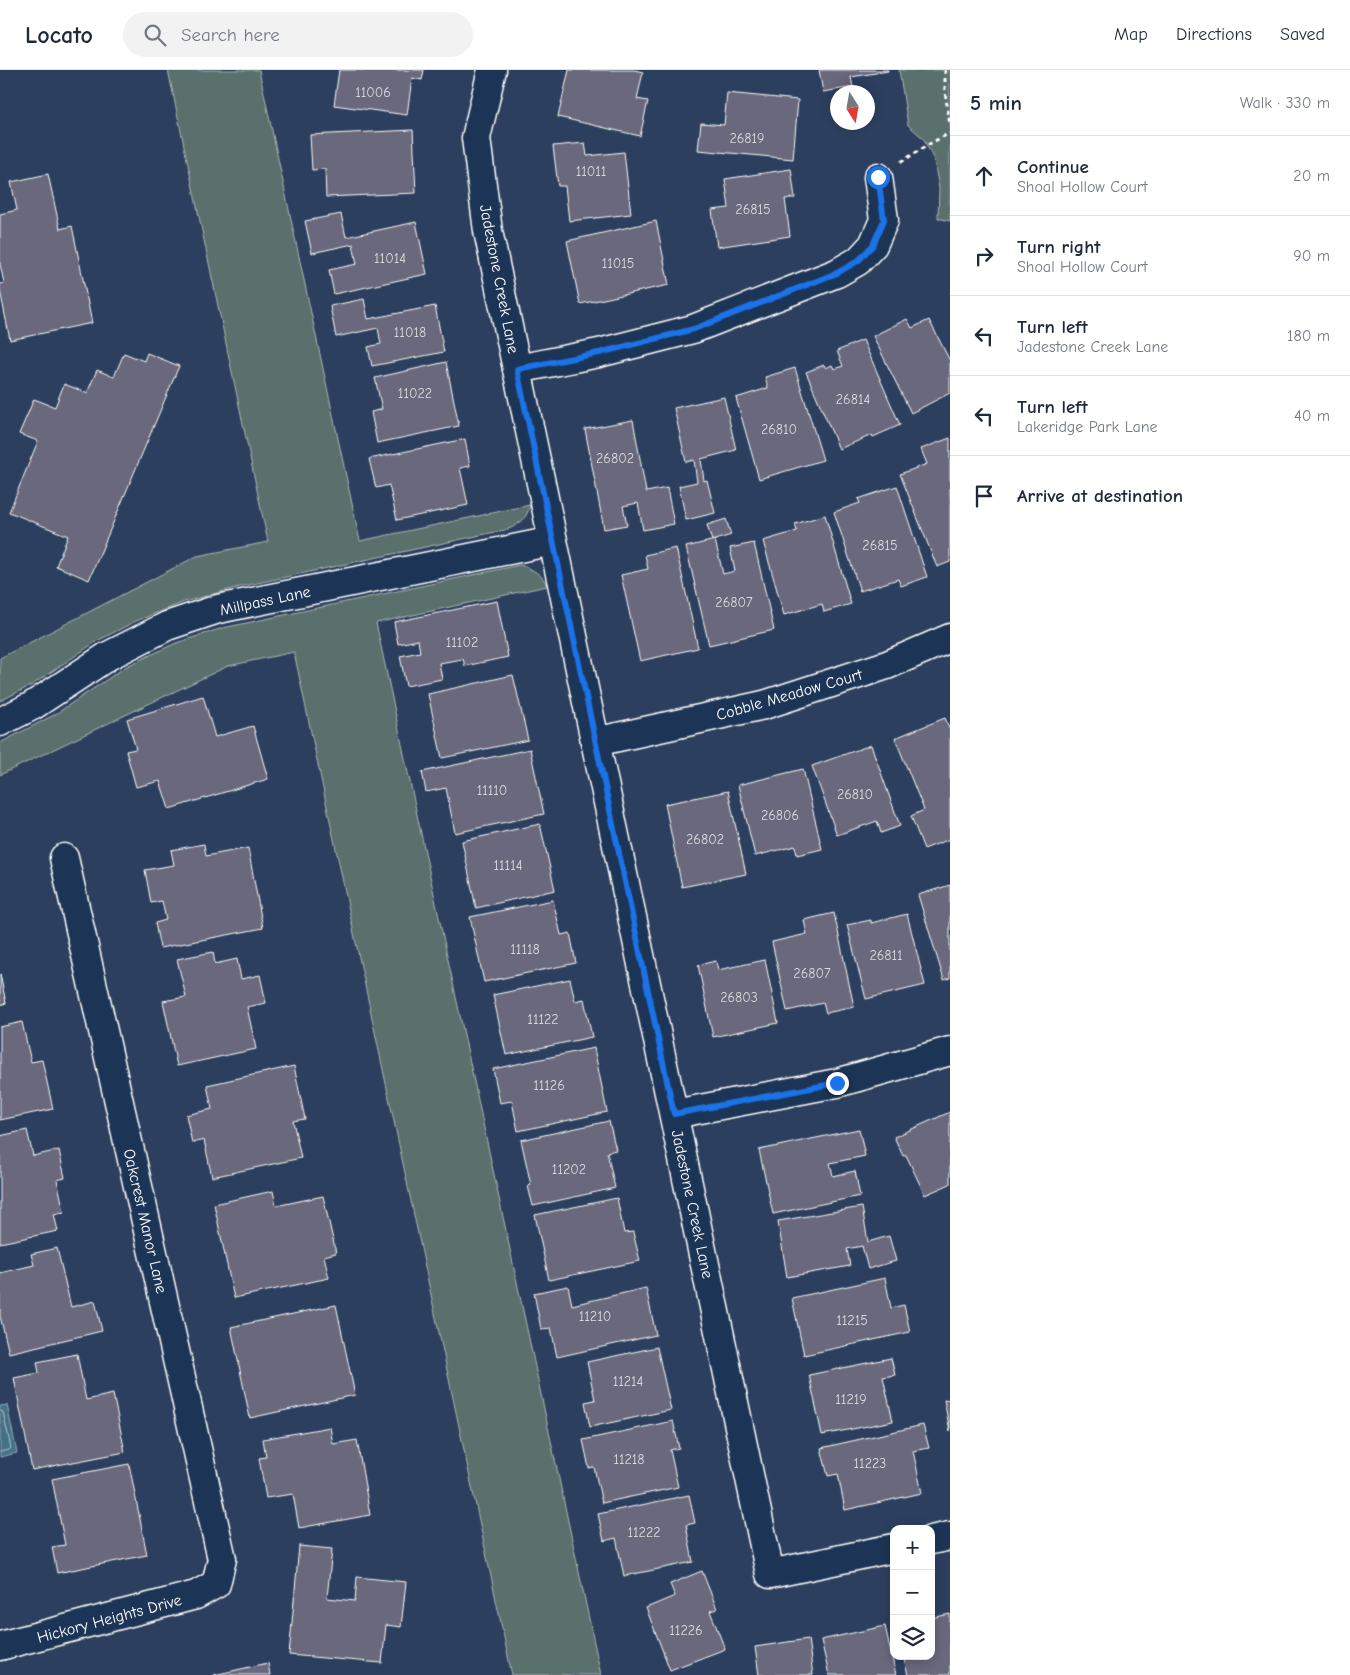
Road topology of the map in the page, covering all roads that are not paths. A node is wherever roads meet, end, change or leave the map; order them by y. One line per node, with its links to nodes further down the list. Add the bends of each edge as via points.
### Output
1 (492, 70): 3 (street, Jadestone Creek Lane, via 476,138 488,231)
2 (878, 177): 3 (street, via 884,220 873,245 858,261 837,273 694,329)
3 (517, 369): 4 (street, Jadestone Creek Lane)
4 (553, 542): 6 (street, Millpass Lane, via 210,612 167,626 108,656 32,706); 7 (street, Jadestone Creek Lane)
5 (950, 638): 7 (street, Cobble Meadow Court, via 887,665 764,705)
6 (0, 722)
7 (595, 742): 10 (street, Jadestone Creek Lane)
8 (64, 858): 14 (street, Oakcrest Manor Lane, via 222,1559)
9 (950, 1051): 10 (street, via 837,1083)
10 (674, 1114): 13 (street, Jadestone Creek Lane, via 770,1574)
11 (950, 1536): 12 (street)
12 (935, 1539)
13 (890, 1549)
14 (216, 1584): 15 (street, Hickory Heights Drive, via 196,1596)
15 (0, 1646)

